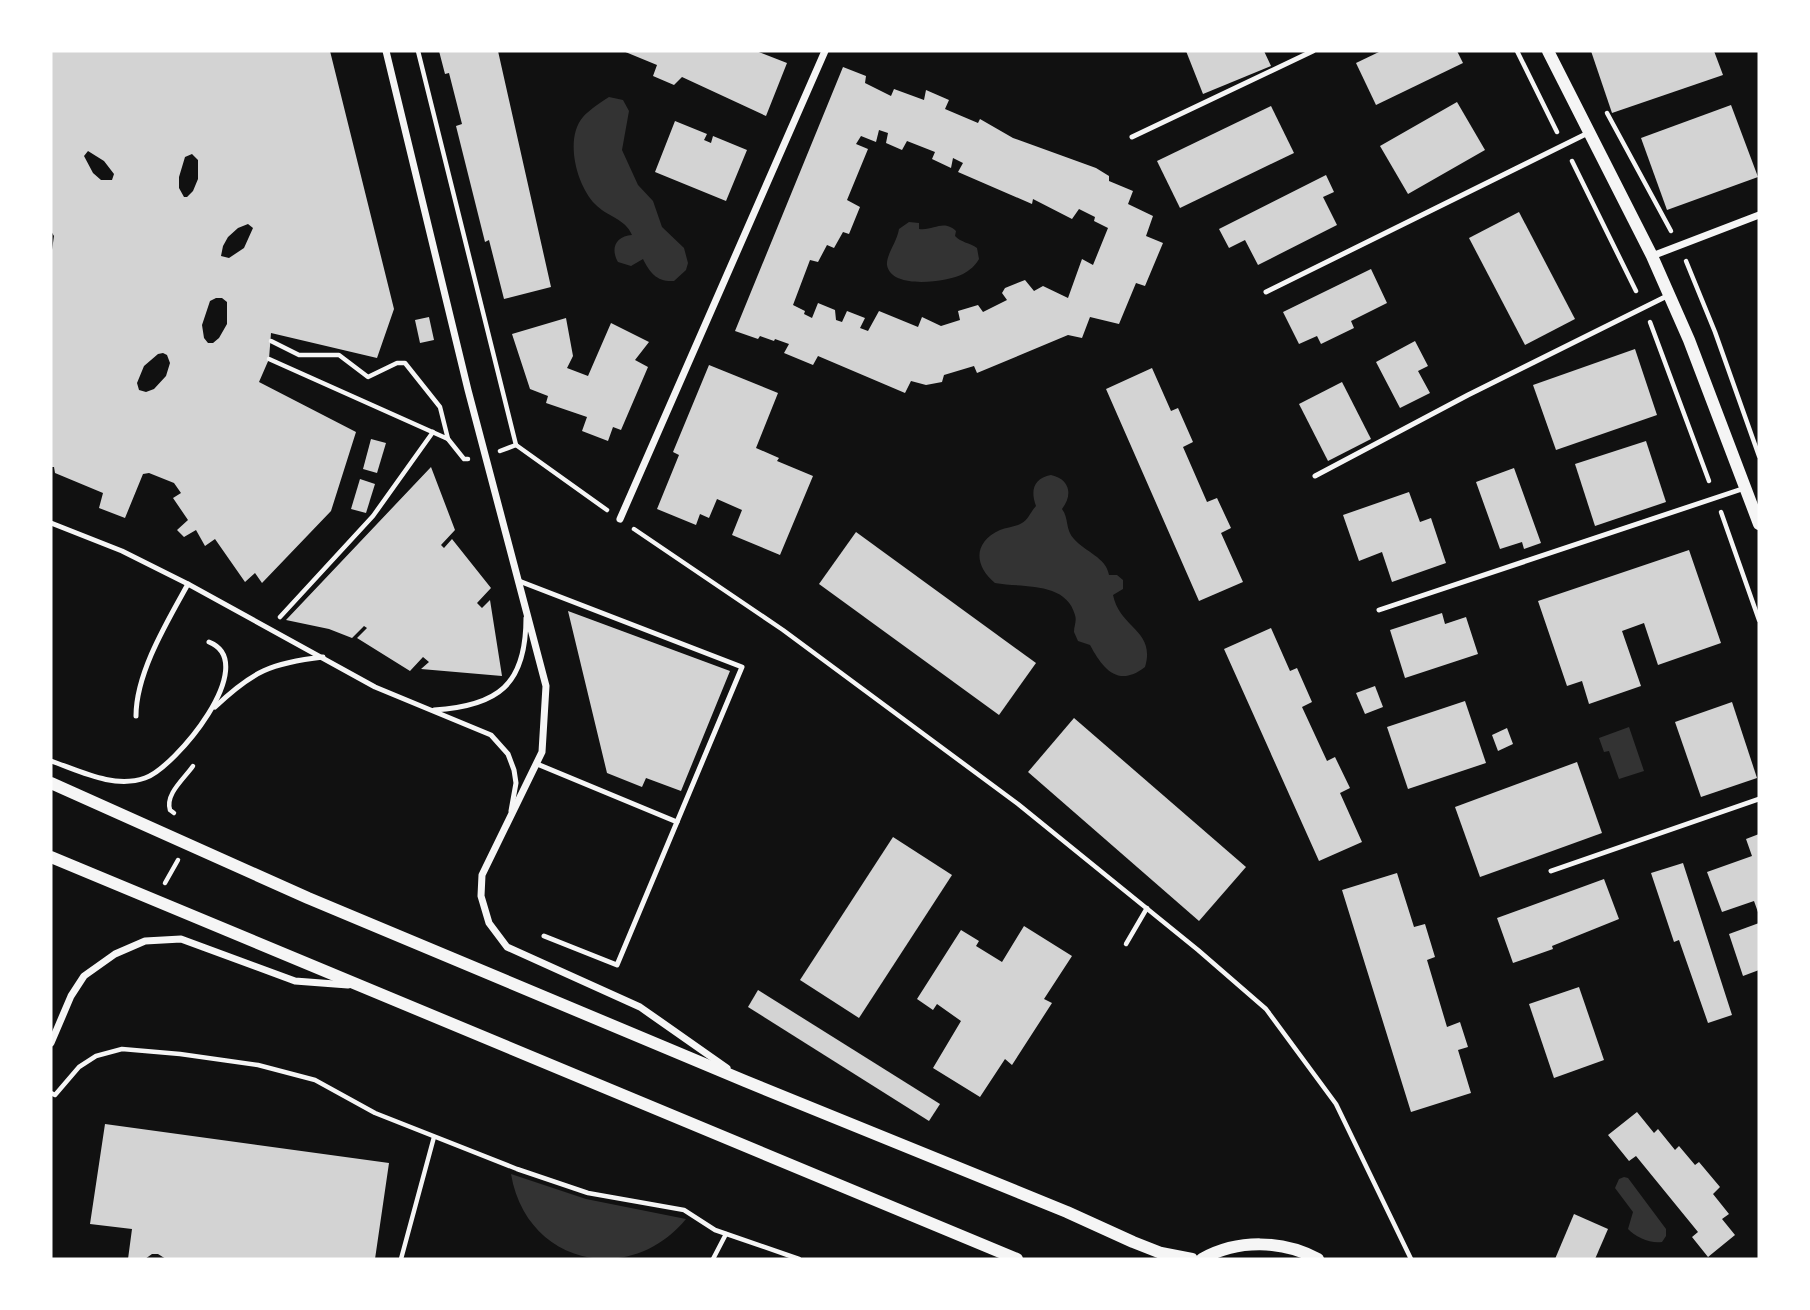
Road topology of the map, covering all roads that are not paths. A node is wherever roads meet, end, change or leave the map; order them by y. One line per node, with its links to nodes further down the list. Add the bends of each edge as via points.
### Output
1 (386, 51): 16 (street)
2 (825, 51): 13 (street)
3 (1313, 51): 6 (lane)
4 (1548, 51): 5 (street)
5 (1590, 132): 8 (street); 9 (lane)
6 (1132, 137)
7 (1759, 215): 8 (street)
8 (1652, 256): 10 (street)
9 (1266, 292)
10 (1668, 295): 11 (lane); 12 (street)
11 (1315, 476)
12 (1747, 487): 15 (street); 18 (lane)
13 (620, 519)
14 (51, 523): 17 (lane)
15 (1759, 524)
16 (519, 581): 19 (street); 30 (lane, via 742,667)
17 (188, 584): 21 (lane); 24 (lane, via 142,677)
18 (1379, 610)
19 (526, 615): 22 (lane, via 522,659 514,677 493,699 465,708); 26 (street, via 546,685 542,752)
20 (209, 642): 23 (lane, via 221,650 226,665)
21 (323, 657): 22 (lane, via 375,687); 23 (lane, via 287,661 257,672)
22 (431, 710): 29 (lane, via 491,735 508,754 516,783)
23 (210, 712): 25 (lane, via 170,761 145,778 117,781)
24 (136, 716)
25 (51, 761)
26 (537, 764): 29 (street); 30 (lane)
27 (51, 783): 36 (street, via 309,898)
28 (1759, 799): 32 (lane)
29 (511, 814): 36 (street, via 482,875 481,896 489,923 507,947 640,1007)
30 (677, 822): 33 (lane, via 617,965)
31 (51, 857): 34 (street)
32 (1551, 870)
33 (544, 936)
34 (361, 986): 35 (street, via 295,981 181,939 145,941 115,954 84,976); 37 (street)
35 (51, 1043)
36 (745, 1081): 38 (street, via 1133,1242)
37 (1017, 1259)
38 (1192, 1259)
39 (1202, 1259): 40 (street, via 1253,1244 1292,1248)
40 (1318, 1259)

